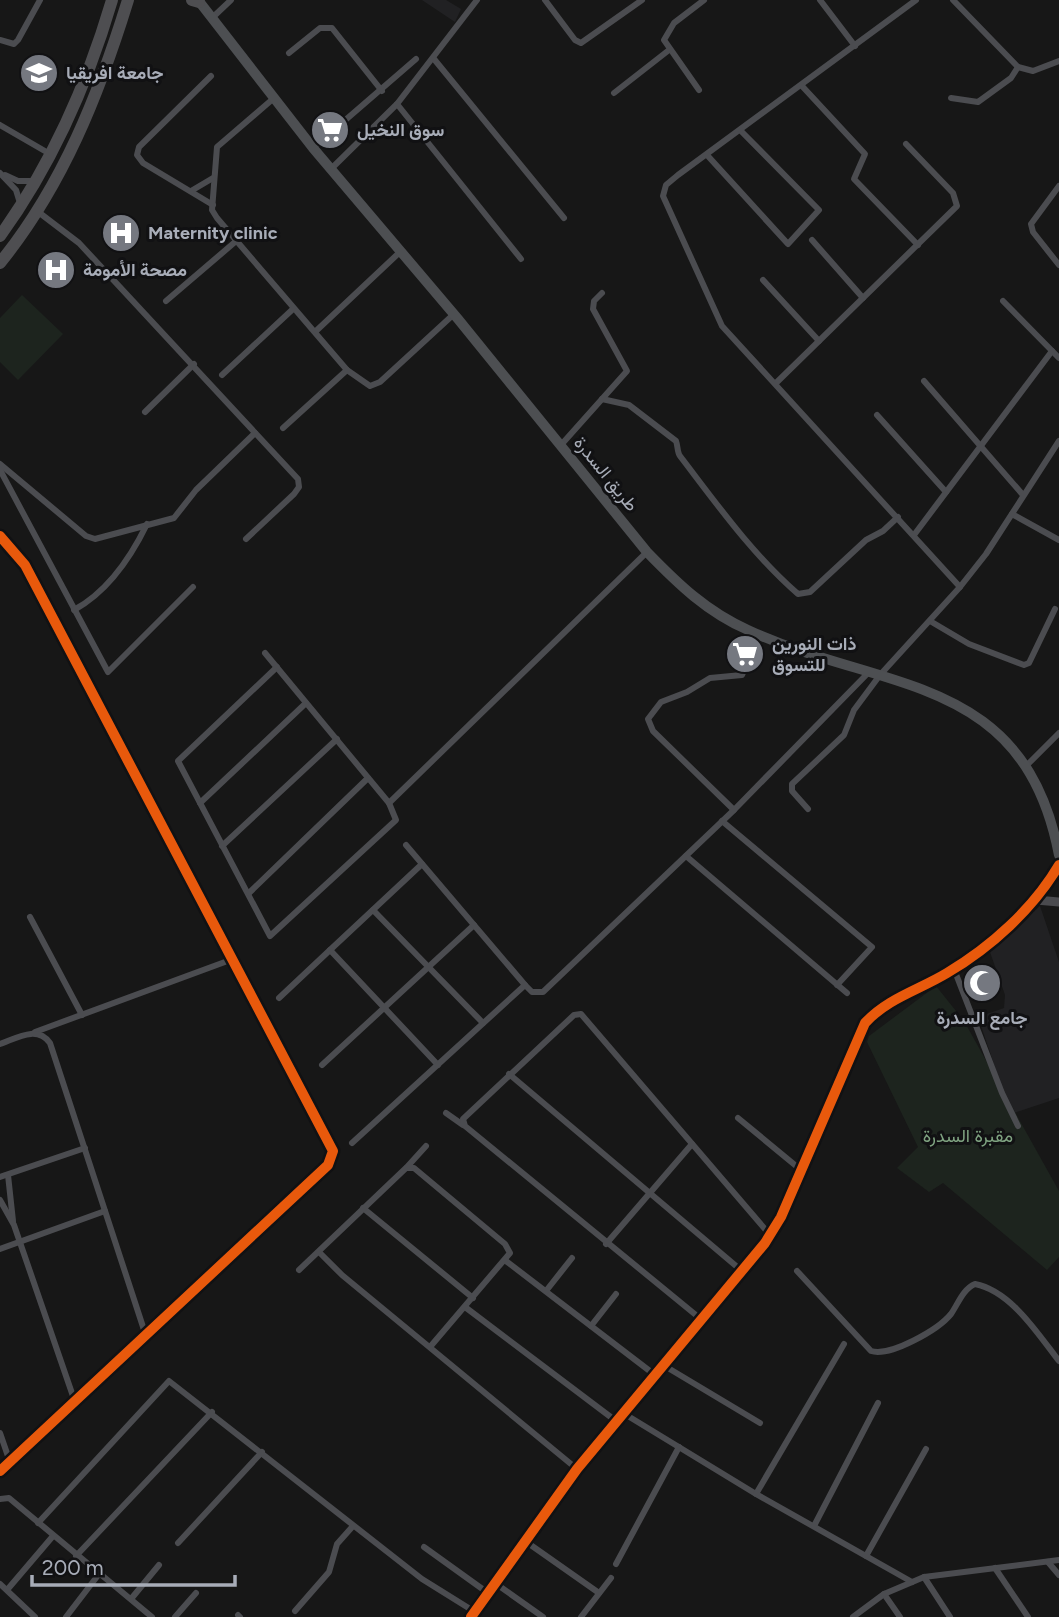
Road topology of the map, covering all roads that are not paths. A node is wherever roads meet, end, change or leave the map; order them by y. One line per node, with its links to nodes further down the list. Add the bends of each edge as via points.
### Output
1 (40, 0): 16 (street, via 18,40 14,44)
2 (112, 0): 36 (highway, via 83,86)
3 (128, 0): 15 (highway)
4 (137, 0): 15 (highway)
5 (231, 0): 14 (street)
6 (477, 0): 21 (street)
7 (545, 0): 8 (street, via 581,43)
8 (642, 0)
9 (704, 0): 18 (street, via 670,28 664,40)
10 (820, 0): 17 (street)
11 (916, 0): 17 (street)
12 (953, 0): 23 (street)
13 (196, 1): 14 (main road, طريق السدرة)
14 (212, 18): 30 (main road, طريق السدرة)
15 (121, 24): 46 (highway, via 88,116)
16 (0, 40)
17 (855, 46): 25 (street)
18 (669, 50): 26 (street); 28 (street)
19 (289, 53): 27 (street, via 320,28 332,28)
20 (416, 59): 27 (street)
21 (434, 59): 31 (street); 47 (street)
22 (1059, 61): 23 (street, via 1033,71)
23 (1018, 68): 29 (street, via 978,102)
24 (211, 76): 43 (street, via 139,147 137,155)
25 (802, 86): 33 (street); 51 (street, via 865,154 854,179)
26 (699, 90)
27 (382, 91): 35 (street)
28 (614, 93)
29 (951, 98)
30 (274, 99): 35 (main road, طريق السدرة); 40 (street, via 219,143)
31 (397, 104): 38 (street); 53 (street)
32 (0, 125): 36 (street)
33 (741, 131): 37 (street); 37 (street, via 819,210 788,244)
34 (906, 144): 51 (street, via 958,201)
35 (313, 148): 38 (main road, طريق السدرة)
36 (51, 155): 41 (highway)
37 (707, 155): 71 (street, via 672,180 663,196 719,321)
38 (331, 169): 52 (main road, طريق السدرة)
39 (0, 173): 41 (street, via 18,181); 44 (street, via 16,190)
40 (213, 178): 43 (street); 45 (street)
41 (36, 181): 44 (highway)
42 (1059, 186): 55 (street, via 1031,224)
43 (191, 191): 45 (street)
44 (20, 205): 48 (highway)
45 (213, 205): 50 (street)
46 (37, 211): 54 (highway); 67 (street, via 73,237)
47 (564, 218)
48 (0, 236)
49 (812, 240): 58 (street)
50 (235, 243): 59 (street); 61 (street)
51 (918, 245): 58 (street)
52 (401, 251): 62 (main road, طريق السدرة); 63 (street)
53 (521, 259)
54 (0, 262)
55 (1059, 265)
56 (763, 280): 64 (street)
57 (602, 293): 72 (street, via 593,309 628,369)
58 (863, 298): 64 (street)
59 (166, 301)
60 (1003, 301): 65 (street)
61 (293, 309): 63 (street); 69 (street)
62 (454, 314): 68 (street, via 380,382 370,386); 78 (main road, طريق السدرة)
63 (316, 331): 68 (street)
64 (819, 341): 71 (street)
65 (1052, 351): 66 (street); 79 (street)
66 (1059, 358)
67 (194, 364): 73 (street); 76 (street)
68 (347, 370): 75 (street)
69 (222, 375)
70 (923, 380): 79 (street)
71 (776, 383): 85 (street)
72 (603, 399): 78 (street); 85 (street, via 629,405 676,441 678,454 704,488 798,594 810,592 869,537)
73 (145, 412)
74 (877, 415): 82 (street)
75 (283, 428)
76 (255, 433): 86 (street, via 174,518); 89 (street, via 298,479 299,487)
77 (1059, 441): 83 (street)
78 (561, 445): 91 (main road, طريق السدرة)
79 (979, 447): 82 (street); 83 (street)
80 (0, 464): 86 (street, via 90,538)
81 (0, 470): 95 (street)
82 (946, 492): 87 (street)
83 (1023, 495): 84 (street)
84 (1012, 514): 90 (street); 93 (street)
85 (898, 517): 87 (street)
86 (147, 524): 95 (street, via 99,593)
87 (914, 535): 93 (street)
88 (0, 536): 124 (street, via 25,565)
89 (246, 539)
90 (1059, 540)
91 (648, 552): 97 (main road, طريق السدرة, via 698,602); 107 (street)
92 (193, 587): 95 (street, via 110,671)
93 (960, 587): 96 (street)
94 (1055, 609): 96 (street, via 1024,665 969,645)
95 (74, 610)
96 (930, 621): 100 (street)
97 (759, 635): 100 (main road, طريق السدرة); 109 (street, via 742,675 710,678 661,702 648,719 653,732)
98 (265, 653): 99 (street)
99 (276, 667): 101 (street); 106 (street, via 178,761)
100 (875, 673): 104 (main road, طريق السدرة, via 960,705 997,731); 108 (street, via 844,736 792,784 792,791); 109 (street)
101 (306, 703): 103 (street); 106 (street)
102 (1059, 733): 104 (street)
103 (337, 739): 105 (street); 112 (street)
104 (1026, 766): 113 (main road, طريق السدرة, via 1044,804)
105 (368, 778): 107 (street); 117 (street)
106 (200, 803): 112 (street)
107 (389, 803): 117 (street, via 396,820 270,936)
108 (808, 809)
109 (734, 810): 110 (street)
110 (722, 821): 114 (street); 128 (street, via 872,947)
111 (406, 845): 115 (street)
112 (222, 846): 117 (street)
113 (1059, 855)
114 (686, 856): 127 (street, via 543,992 532,992); 128 (street)
115 (422, 864): 120 (street); 122 (street)
116 (1059, 865): 118 (street)
117 (249, 893)
118 (1036, 900): 119 (street); 126 (street)
119 (1059, 902)
120 (373, 910): 123 (street); 125 (street)
121 (30, 917): 132 (street)
122 (474, 925): 125 (street); 127 (street)
123 (330, 950): 130 (street); 131 (street)
124 (233, 959): 132 (street); 171 (street, via 332,1148 332,1160)
125 (429, 966): 131 (street); 133 (street)
126 (954, 969): 142 (street); 148 (street, via 880,1007 865,1023)
127 (525, 985): 133 (street)
128 (837, 985): 129 (street)
129 (847, 993)
130 (279, 998)
131 (384, 1008): 136 (street); 137 (street)
132 (82, 1015): 134 (street)
133 (483, 1023): 137 (street)
134 (34, 1033): 135 (street); 146 (street, via 50,1043)
135 (0, 1044)
136 (322, 1065)
137 (438, 1065): 143 (street)
138 (509, 1074): 141 (street, via 463,1119); 144 (street, via 573,1014 580,1014); 150 (street)
139 (446, 1113): 141 (street)
140 (738, 1118): 148 (street)
141 (465, 1126): 157 (street)
142 (1018, 1126)
143 (352, 1143)
144 (692, 1144): 150 (street); 155 (street)
145 (426, 1146): 147 (street)
146 (85, 1148): 149 (street); 153 (street)
147 (406, 1168): 152 (street); 161 (street, via 414,1168 505,1244 510,1253)
148 (801, 1170): 155 (street)
149 (4, 1176): 154 (street)
150 (651, 1194): 157 (street); 163 (street)
151 (0, 1200): 154 (street)
152 (363, 1208): 159 (street); 167 (street)
153 (105, 1211): 156 (street); 171 (street)
154 (13, 1224): 156 (street)
155 (770, 1235): 163 (street)
156 (19, 1242): 158 (street); 177 (street)
157 (606, 1244): 169 (street)
158 (0, 1249)
159 (319, 1252): 162 (street); 173 (street)
160 (572, 1258): 165 (street)
161 (506, 1261): 165 (street); 167 (street)
162 (299, 1270)
163 (742, 1271): 169 (street)
164 (797, 1271): 174 (street, via 871,1352 895,1350 941,1323 975,1284 1009,1302)
165 (546, 1291): 170 (street)
166 (616, 1294): 170 (street)
167 (473, 1298): 168 (street)
168 (465, 1307): 173 (street); 180 (street)
169 (702, 1320): 175 (street)
170 (591, 1326): 176 (street)
171 (146, 1336): 177 (street)
172 (844, 1344): 189 (street)
173 (430, 1347): 187 (street)
174 (1059, 1361)
175 (663, 1366): 176 (street); 181 (street)
176 (655, 1375): 180 (street)
177 (75, 1402): 186 (street)
178 (878, 1403): 193 (street)
179 (212, 1412): 185 (street); 191 (street, via 169,1381); 198 (street)
180 (619, 1417): 183 (street); 187 (street)
181 (760, 1423)
182 (0, 1433): 186 (street)
183 (679, 1447): 189 (street); 202 (street)
184 (926, 1449): 199 (street)
185 (262, 1452): 192 (street); 196 (street)
186 (10, 1462): 188 (street)
187 (577, 1469): 195 (street)
188 (0, 1471)
189 (756, 1494): 193 (street)
190 (0, 1499): 191 (street, via 6,1496)
191 (38, 1523): 194 (street)
192 (353, 1526): 218 (street, via 338,1542 329,1572); 219 (street)
193 (814, 1526): 199 (street)
194 (53, 1536): 198 (street); 212 (street)
195 (525, 1541): 210 (street); 215 (street)
196 (178, 1543)
197 (424, 1547): 214 (street)
198 (76, 1556): 205 (street)
199 (866, 1556): 209 (street)
200 (1059, 1560): 201 (street)
201 (1048, 1562): 204 (street); 206 (street)
202 (616, 1564)
203 (159, 1565): 217 (street)
204 (995, 1568): 207 (street); 229 (street)
205 (99, 1574): 217 (street); 221 (street)
206 (1059, 1575)
207 (925, 1577): 209 (street); 228 (street)
208 (611, 1578): 215 (street)
209 (912, 1582): 216 (street)
210 (495, 1583): 214 (street); 224 (street)
211 (0, 1584): 212 (street)
212 (7, 1590): 220 (street)
213 (197, 1593): 223 (street)
214 (488, 1593): 219 (street)
215 (599, 1593): 225 (street)
216 (884, 1594): 226 (street); 227 (street)
217 (131, 1599): 222 (street)
218 (295, 1611)
219 (473, 1614)
220 (36, 1617)
221 (66, 1617)
222 (152, 1617)
223 (175, 1617)
224 (543, 1617)
225 (580, 1617)
226 (853, 1617)
227 (900, 1617)
228 (950, 1617)
229 (1028, 1617)

